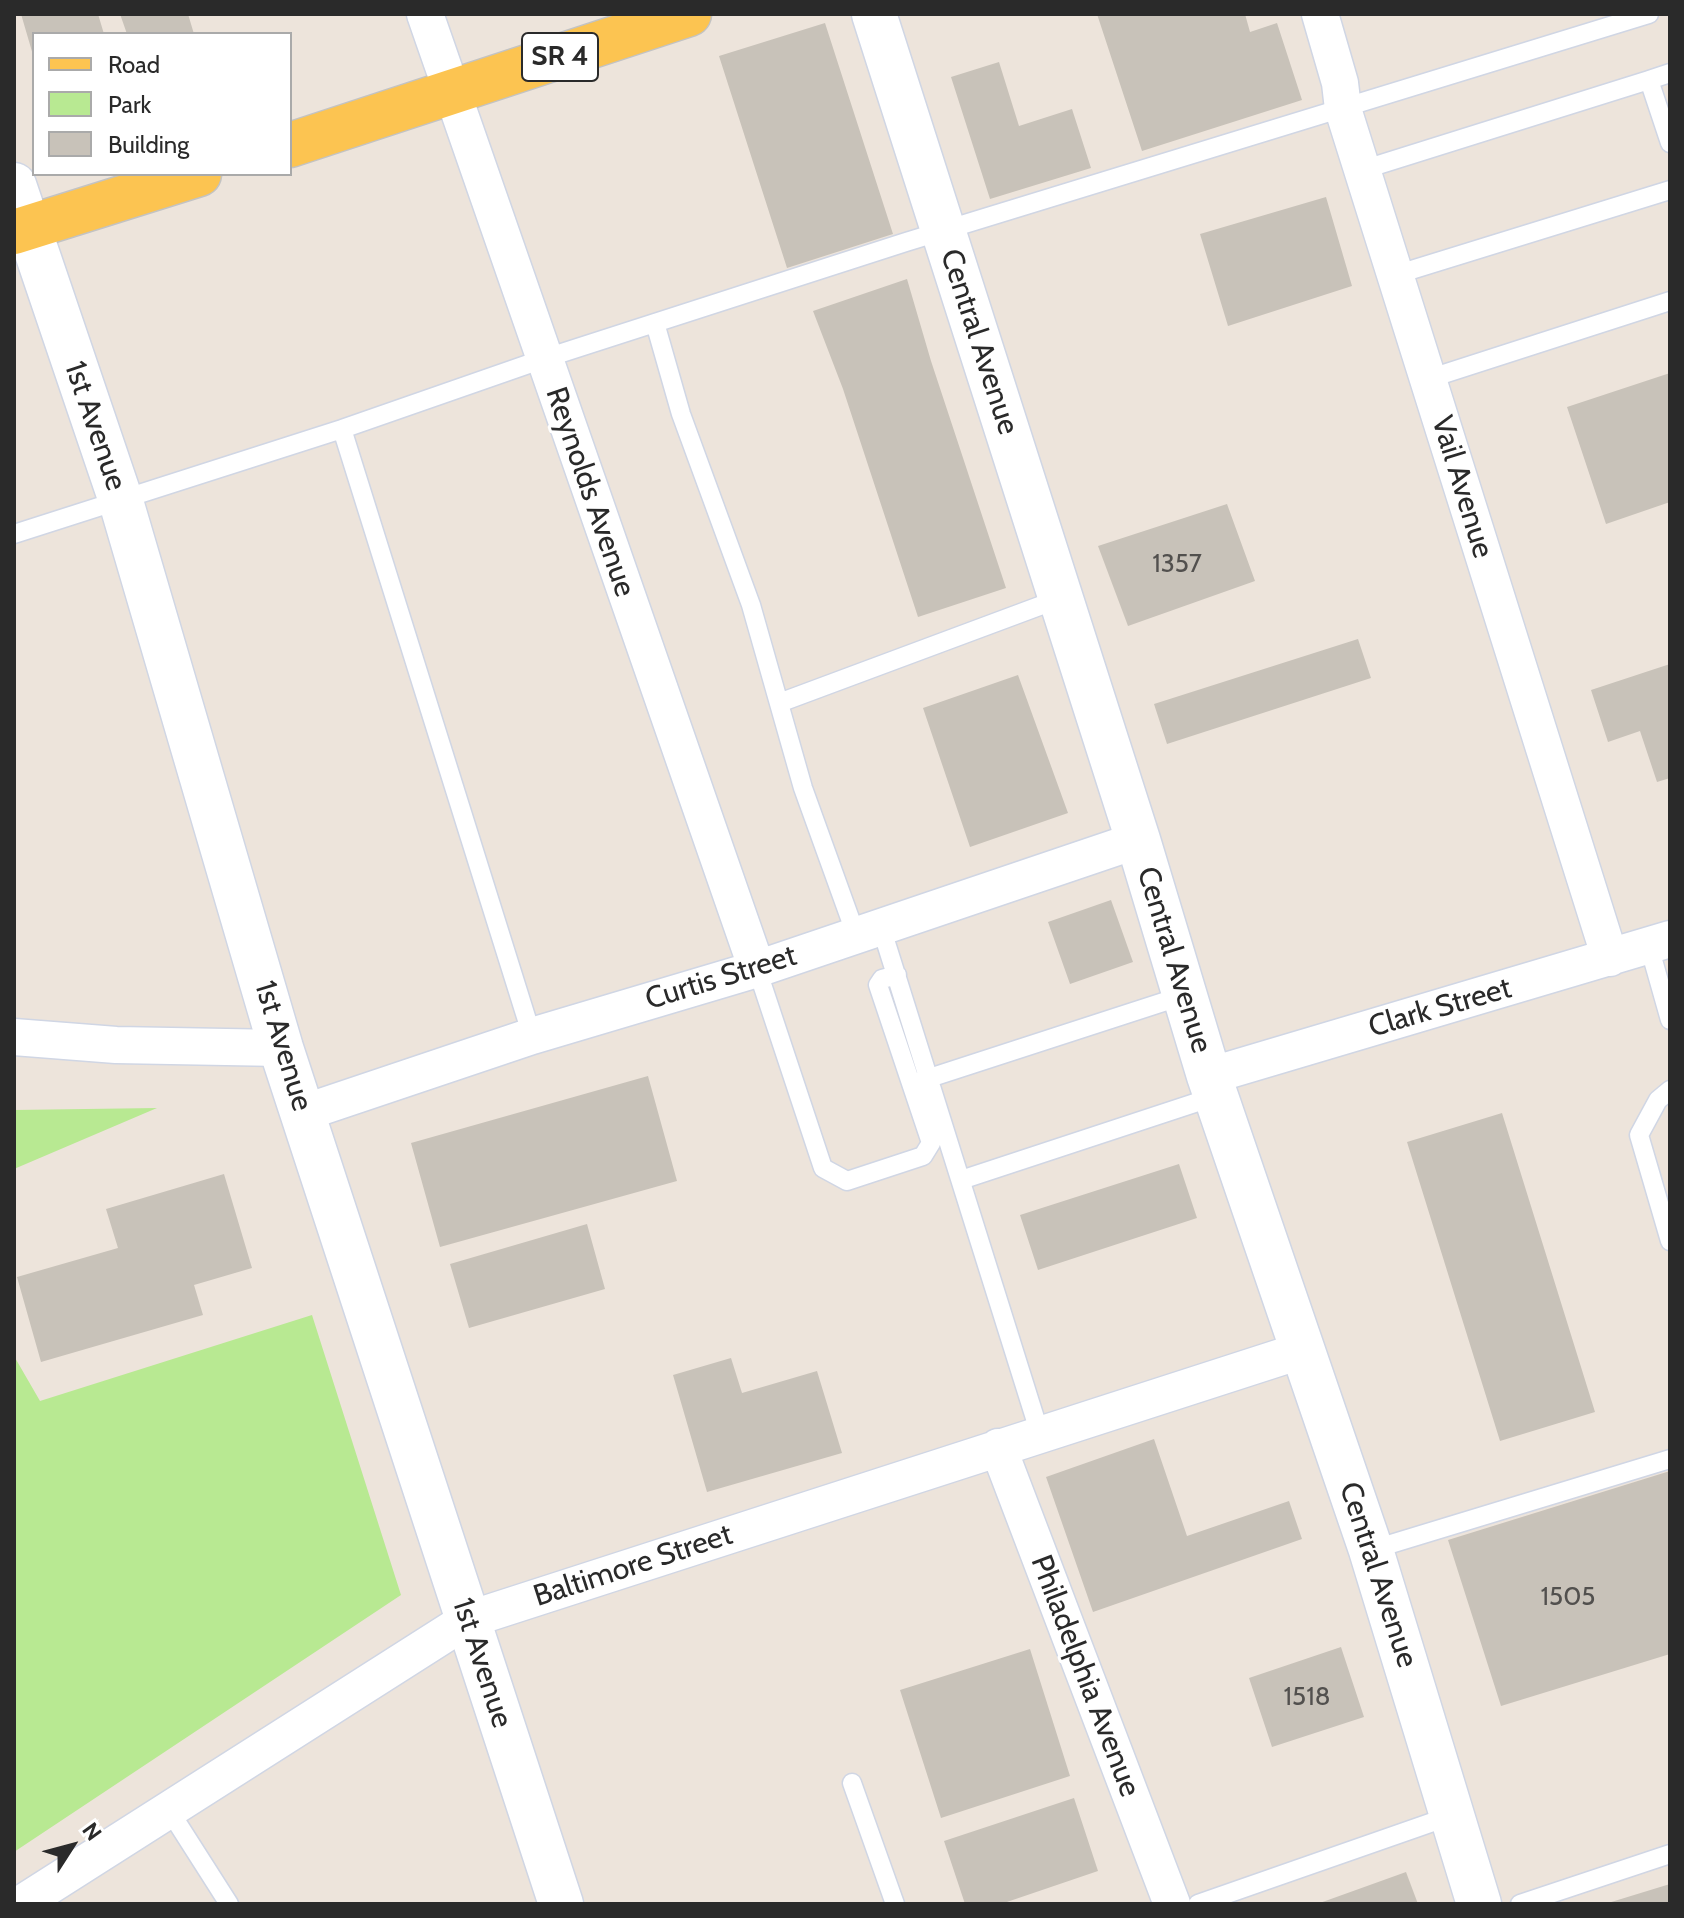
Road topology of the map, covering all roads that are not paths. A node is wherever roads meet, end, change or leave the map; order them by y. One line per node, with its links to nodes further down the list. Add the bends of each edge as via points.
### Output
1 (425, 14): 8 (street, Reynolds Avenue)
2 (689, 14): 8 (main road, SR 4)
3 (874, 14): 17 (street, Central Avenue)
4 (1320, 14): 9 (street, Vail Avenue)
5 (1649, 14): 9 (lane)
6 (1670, 73): 7 (lane)
7 (1649, 80): 10 (lane); 12 (lane)
8 (450, 93): 11 (main road, SR 4); 21 (street, Reynolds Avenue)
9 (1343, 109): 12 (street, Vail Avenue); 17 (lane)
10 (1670, 143)
11 (292, 144)
12 (1362, 170): 18 (street, Vail Avenue)
13 (193, 176): 16 (main road)
14 (14, 185): 16 (street, 1st Avenue)
15 (1670, 190): 18 (lane)
16 (22, 230): 24 (street, 1st Avenue)
17 (943, 230): 20 (lane); 26 (street, Central Avenue)
18 (1395, 275): 22 (street, Vail Avenue)
19 (1670, 301): 22 (lane)
20 (655, 323): 21 (lane); 27 (lane)
21 (543, 359): 23 (lane); 32 (street, Reynolds Avenue)
22 (1428, 379): 31 (street, Vail Avenue)
23 (342, 429): 24 (lane); 35 (lane)
24 (120, 498): 25 (lane); 37 (street, 1st Avenue)
25 (14, 534)
26 (1061, 598): 27 (lane); 28 (street, Central Avenue)
27 (779, 703): 29 (lane, via 803,788)
28 (1138, 840): 29 (street, Curtis Street); 33 (street, Central Avenue)
29 (869, 931): 32 (street, Curtis Street); 38 (lane, via 897,975)
30 (1659, 942): 31 (street, Clark Street); 34 (lane)
31 (1610, 958): 39 (street, Clark Street)
32 (757, 969): 35 (street, Curtis Street); 38 (lane, via 823,1168 847,1181 923,1156 931,1143)
33 (1185, 995): 38 (lane); 39 (street, Central Avenue)
34 (1670, 1020)
35 (532, 1036): 41 (street, Curtis Street)
36 (14, 1037): 37 (street)
37 (281, 1048): 41 (street, 1st Avenue)
38 (920, 1081): 42 (lane)
39 (1213, 1086): 42 (lane); 44 (street, Central Avenue)
40 (1670, 1090): 43 (lane, via 1658,1100 1639,1135)
41 (303, 1113): 49 (street, 1st Avenue)
42 (961, 1180): 45 (lane)
43 (1670, 1241)
44 (1303, 1350): 45 (street, Baltimore Street); 48 (street, Central Avenue)
45 (1040, 1434): 46 (street, Baltimore Street)
46 (998, 1447): 49 (street, Baltimore Street); 58 (street, Philadelphia Avenue)
47 (1670, 1459): 48 (lane)
48 (1371, 1550): 52 (street, Central Avenue)
49 (467, 1620): 51 (street, Baltimore Street); 56 (street, 1st Avenue)
50 (852, 1783): 57 (lane)
51 (169, 1810): 54 (street, Baltimore Street); 55 (lane)
52 (1454, 1815): 59 (lane); 60 (street, Central Avenue)
53 (1670, 1854): 61 (lane)
54 (21, 1904)
55 (229, 1904)
56 (561, 1904)
57 (895, 1904)
58 (1172, 1904)
59 (1198, 1904)
60 (1479, 1904)
61 (1520, 1904)

